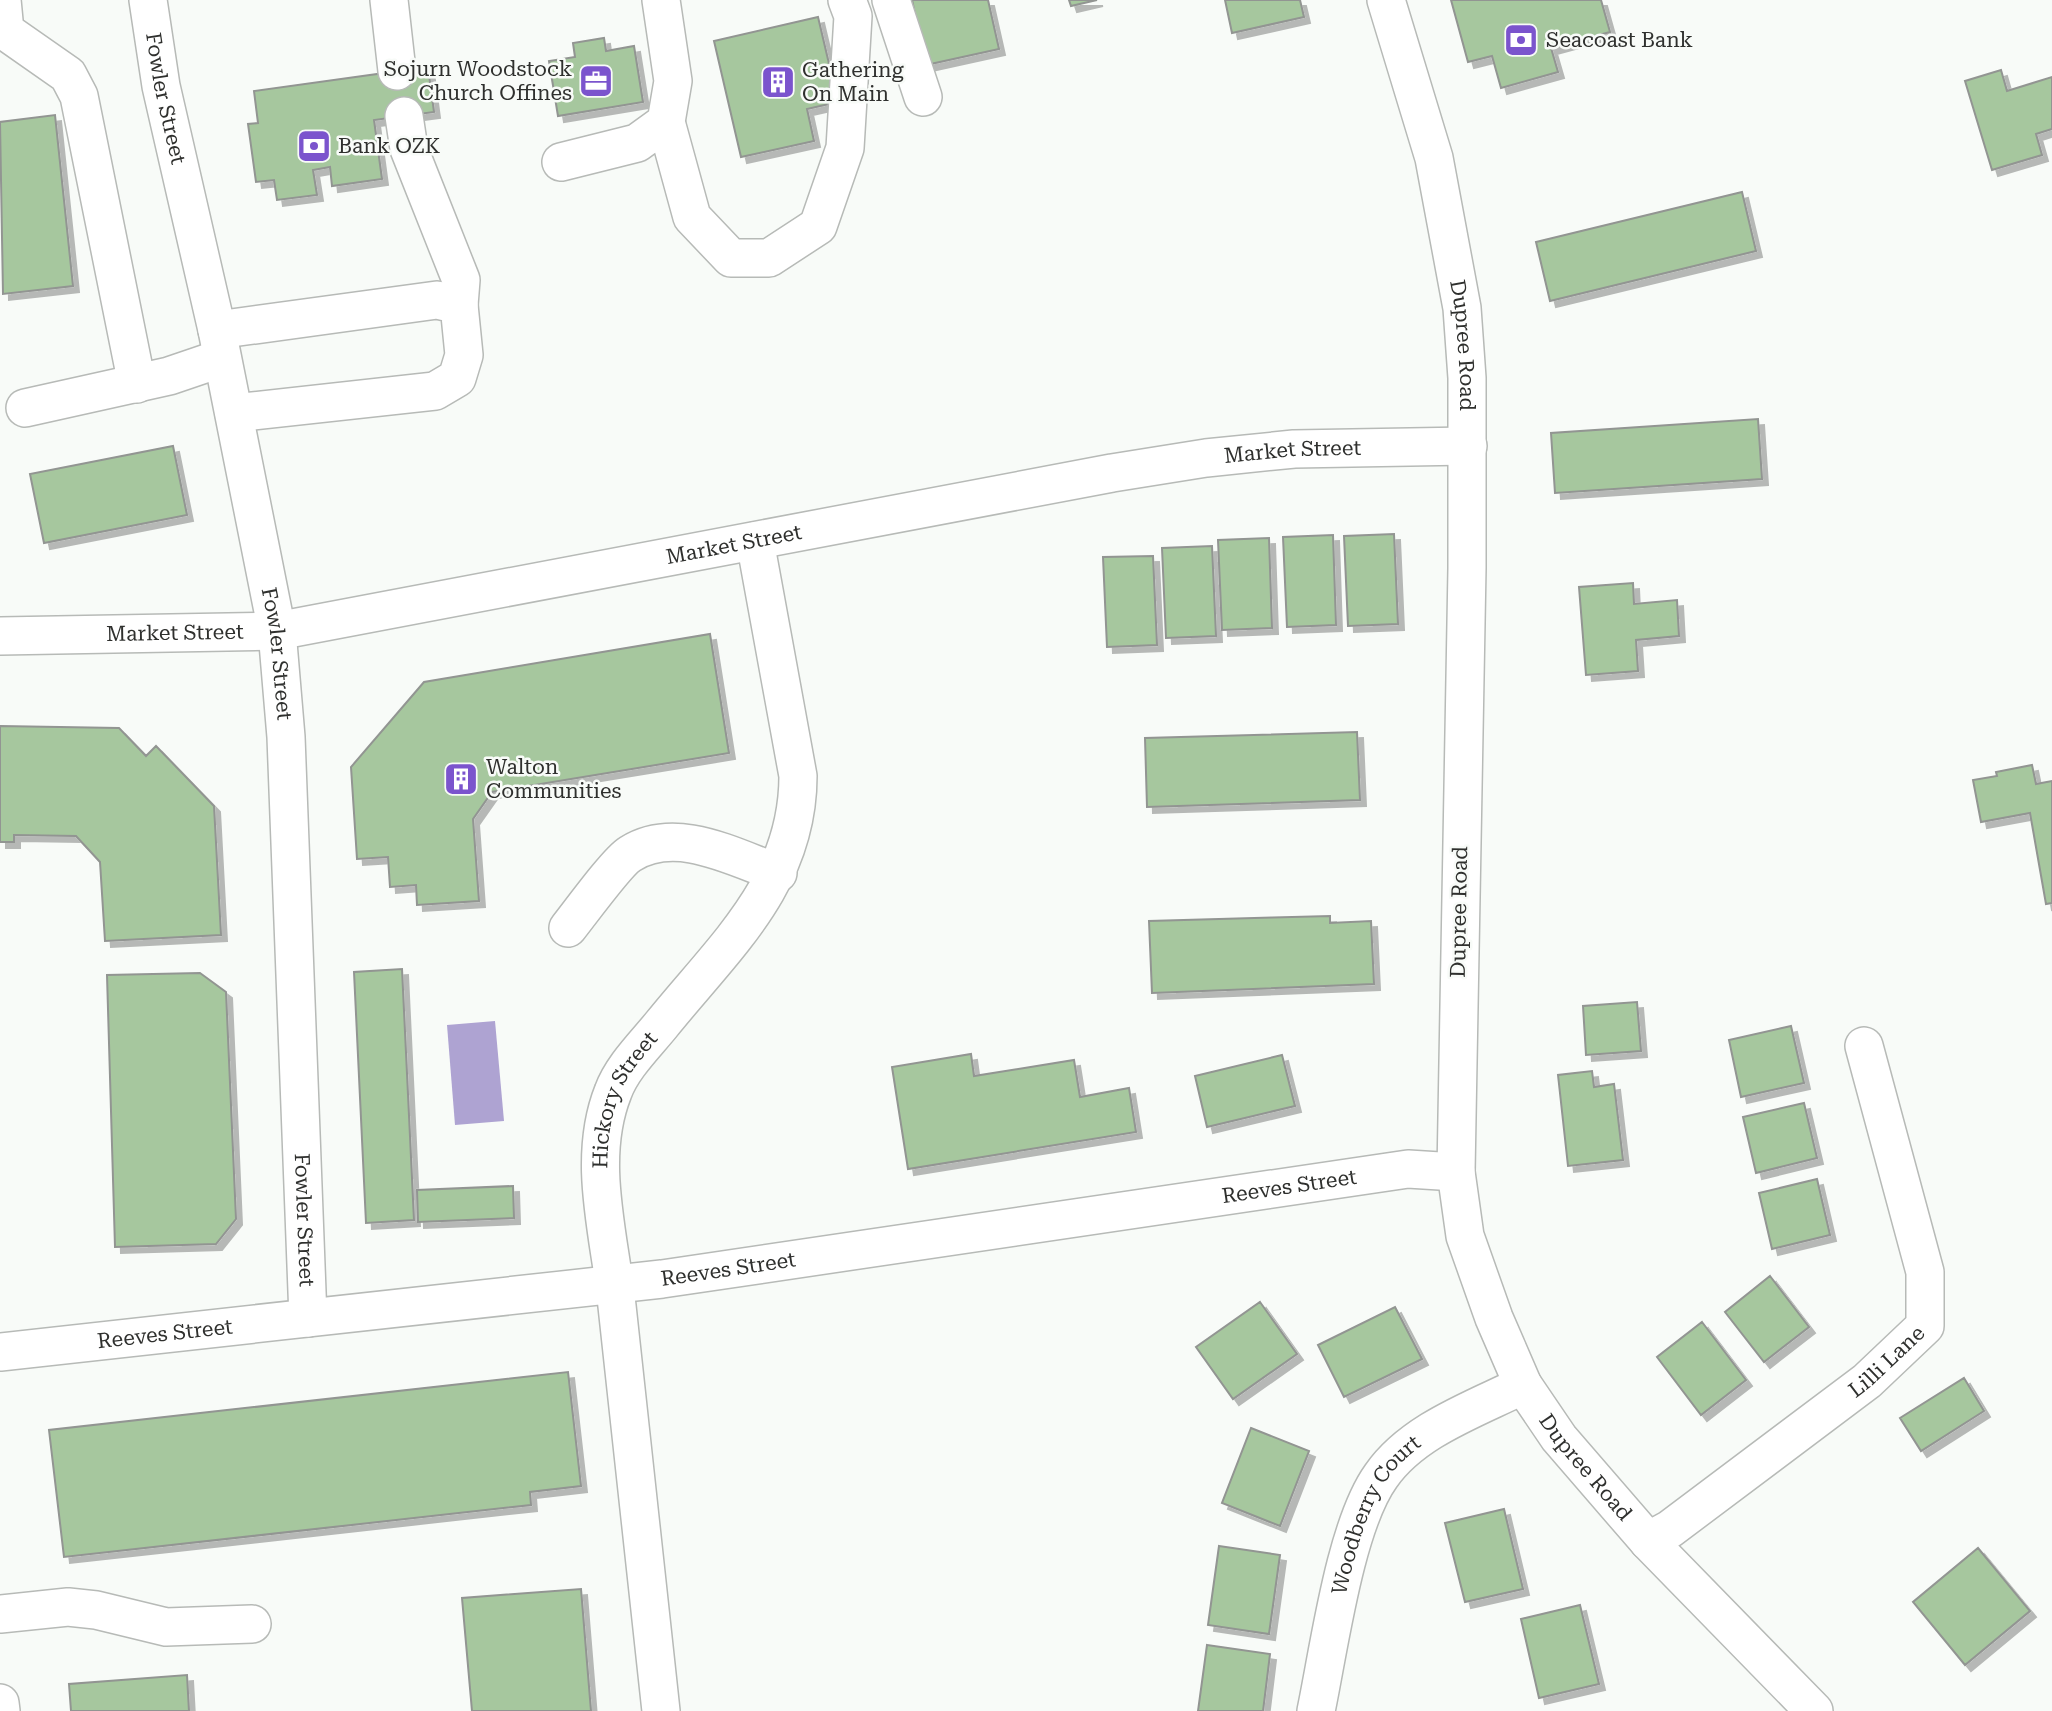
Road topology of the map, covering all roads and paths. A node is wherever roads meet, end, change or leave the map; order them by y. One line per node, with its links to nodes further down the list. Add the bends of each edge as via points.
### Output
1 (2, 0): 15 (street, via 5,31 68,75 79,96)
2 (148, 0): 14 (street, Fowler Street, via 160,86)
3 (389, 0): 8 (street)
4 (661, 0): 11 (street, via 673,81)
5 (847, 0): 11 (street, via 853,16 845,148 818,226 769,258 731,258 692,217)
6 (891, 0): 9 (street)
7 (1386, 0): 18 (street, Dupree Road, via 1434,158 1450,236 1462,308)
8 (397, 71)
9 (923, 97)
10 (404, 116): 13 (street, via 409,149 461,280)
11 (666, 122): 12 (street, via 637,143)
12 (561, 162)
13 (459, 306): 14 (street, via 436,300); 17 (street, via 464,355 457,377 435,391)
14 (220, 344): 15 (street); 17 (street, Fowler Street)
15 (137, 383): 16 (street)
16 (25, 408)
17 (234, 413): 20 (street, Fowler Street)
18 (1468, 446): 19 (street, Market Street, via 1294,449 1206,458); 25 (street, Dupree Road)
19 (755, 541): 20 (street, Market Street); 22 (street, Hickory Street, via 798,776 798,810)
20 (277, 631): 21 (street, Market Street); 27 (street, Fowler Street, via 286,737)
21 (0, 636)
22 (778, 873): 23 (street, via 709,848 668,840 629,854); 26 (street, Hickory Street, via 613,1090 602,1127 602,1166)
23 (568, 928)
24 (1864, 1046): 30 (street, Lilli Lane, via 1925,1272 1925,1326 1867,1381)
25 (1456, 1172): 26 (street, Reeves Street, via 1408,1169); 29 (street, Dupree Road, via 1465,1236)
26 (615, 1285): 27 (street, Reeves Street); 35 (street, Hickory Street)
27 (308, 1318): 28 (street, Reeves Street)
28 (0, 1352)
29 (1523, 1385): 30 (street, Dupree Road, via 1559,1438); 36 (street, Woodberry Court, via 1444,1424 1410,1446 1381,1476 1363,1511 1347,1561)
30 (1648, 1541): 37 (street, Dupree Road)
31 (0, 1614): 32 (street, via 68,1607 166,1627)
32 (252, 1624)
33 (0, 1703): 34 (street)
34 (1, 1711)
35 (661, 1711)
36 (1316, 1711)
37 (1814, 1711)

